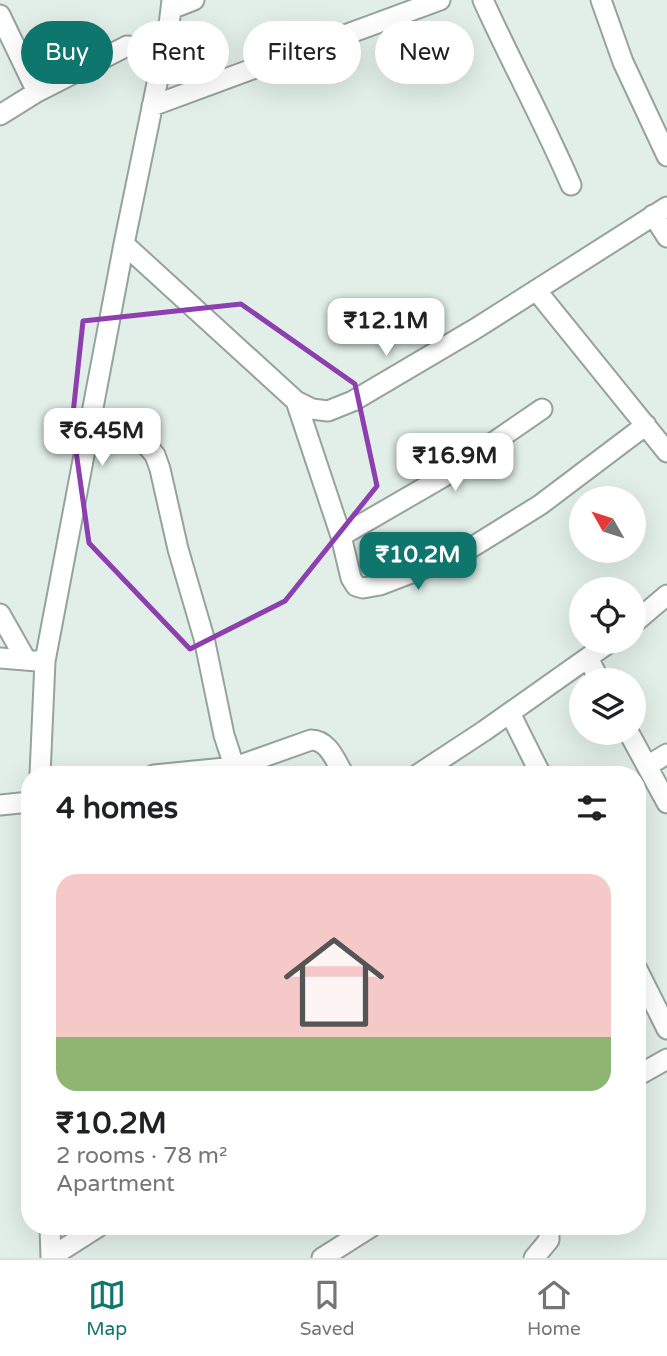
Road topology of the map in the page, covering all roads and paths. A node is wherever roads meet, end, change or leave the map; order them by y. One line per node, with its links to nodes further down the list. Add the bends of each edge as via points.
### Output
1 (194, 0): 5 (street)
2 (440, 0): 10 (street)
3 (483, 0): 13 (street)
4 (601, 0): 12 (street, via 623,62)
5 (172, 5)
6 (0, 15): 9 (street)
7 (127, 46): 9 (street)
8 (157, 84): 10 (street)
9 (37, 92): 11 (street)
10 (152, 106): 16 (street)
11 (0, 115)
12 (667, 156)
13 (571, 185)
14 (660, 211): 15 (street); 17 (street)
15 (667, 237)
16 (124, 244): 18 (street); 21 (street)
17 (536, 290): 18 (street, via 353,401 328,411); 20 (street)
18 (296, 401): 23 (street)
19 (542, 409): 23 (street, via 443,477)
20 (646, 425): 22 (street); 23 (street, via 540,505 461,554 380,585 356,586)
21 (89, 428): 30 (street); 36 (street, via 130,433 155,456)
22 (667, 452)
23 (341, 536)
24 (667, 595): 25 (street)
25 (646, 613)
26 (0, 614): 30 (street)
27 (594, 654): 29 (street)
28 (0, 658): 30 (street)
29 (588, 658): 31 (street); 32 (street)
30 (36, 661): 35 (street)
31 (593, 668)
32 (510, 713): 39 (street); 40 (street)
33 (636, 745): 41 (street)
34 (667, 754): 41 (street)
35 (40, 766)
36 (234, 766)
37 (248, 766): 38 (street, via 318,740)
38 (339, 766)
39 (430, 766)
40 (536, 766)
41 (647, 766): 43 (street)
42 (21, 803): 44 (street)
43 (667, 803)
44 (0, 805)
45 (646, 987): 46 (street)
46 (667, 1029)
47 (667, 1059): 48 (street)
48 (646, 1071)
49 (50, 1235): 53 (street)
50 (85, 1235): 53 (street)
51 (358, 1235): 54 (street)
52 (549, 1235): 55 (street)
53 (51, 1257)
54 (322, 1258)
55 (534, 1258)

